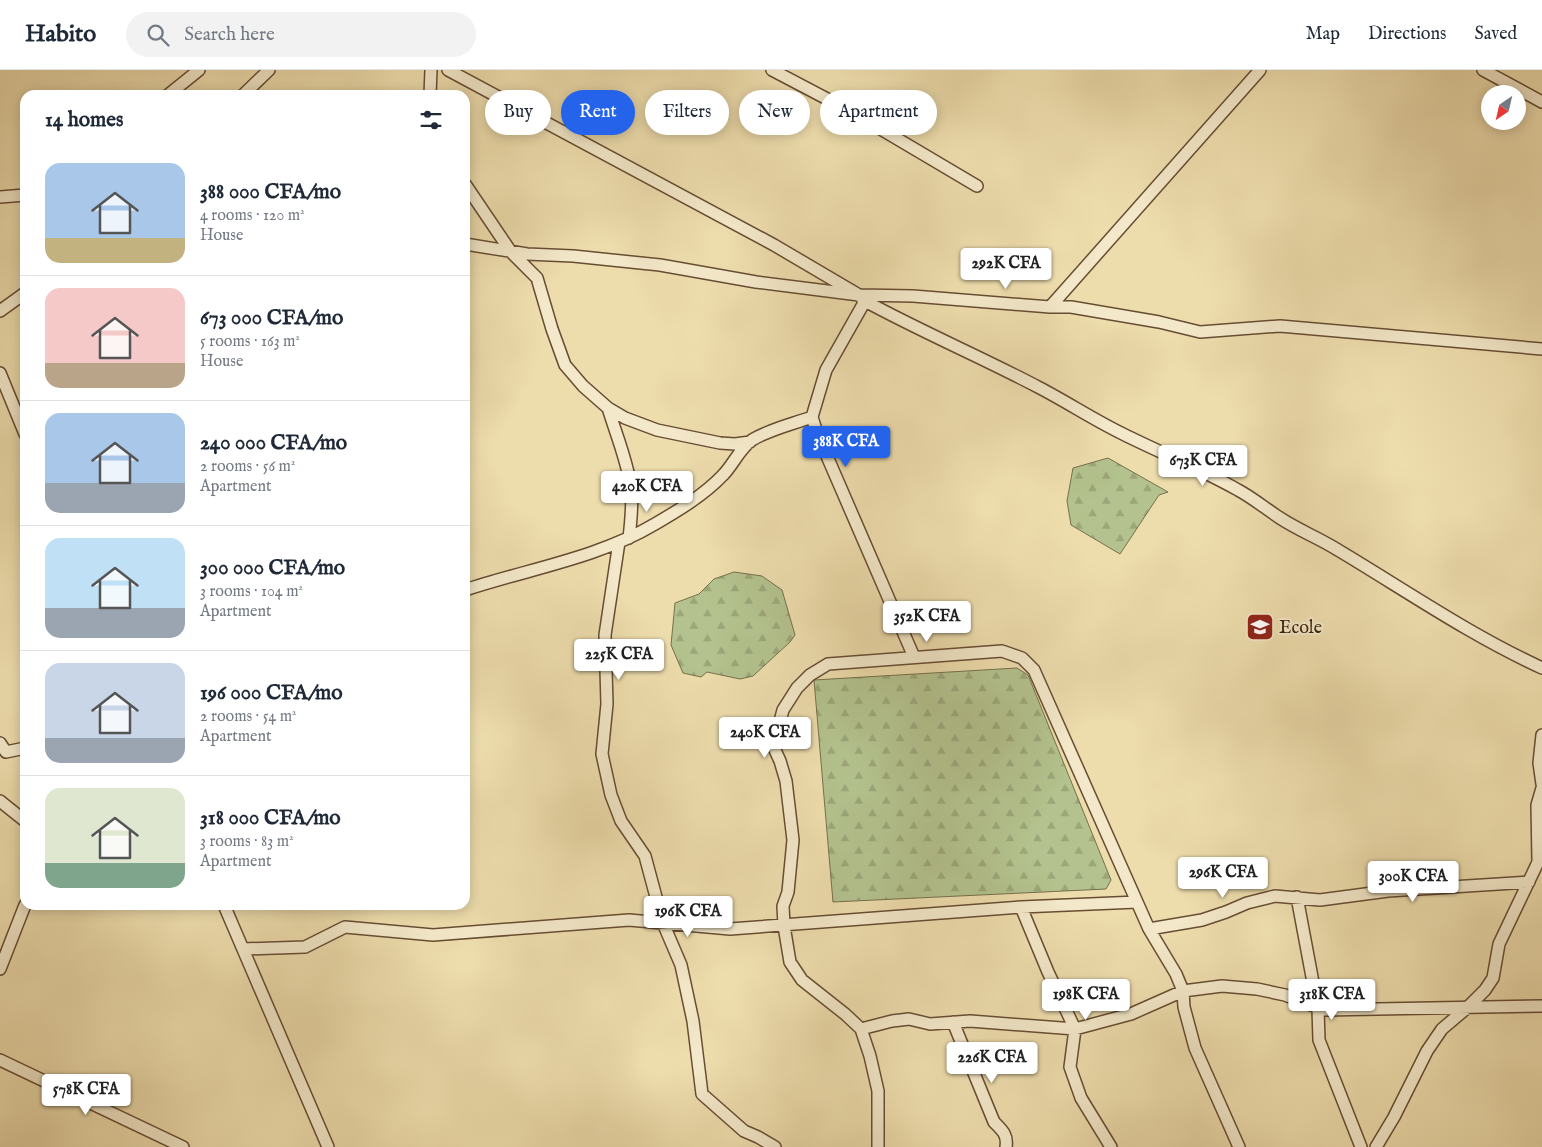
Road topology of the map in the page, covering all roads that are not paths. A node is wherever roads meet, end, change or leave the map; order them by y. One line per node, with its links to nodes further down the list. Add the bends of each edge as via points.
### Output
1 (199, 70): 8 (street)
2 (269, 70): 9 (street)
3 (431, 70): 10 (street)
4 (448, 70): 19 (street, via 774,245)
5 (772, 70): 12 (street, via 852,112)
6 (1260, 70): 20 (street)
7 (1483, 70): 11 (street)
8 (174, 90)
9 (248, 90)
10 (430, 90)
11 (1542, 102)
12 (977, 186)
13 (470, 191): 17 (street)
14 (20, 195): 15 (street)
15 (0, 197)
16 (470, 245): 17 (street)
17 (511, 252): 19 (street, via 660,266); 24 (street, via 537,278 565,365)
18 (20, 296): 21 (street)
19 (862, 298): 20 (street, via 913,296); 25 (street, via 826,370); 31 (street, via 1239,490 1281,519 1337,549 1467,630)
20 (1050, 307): 22 (street, via 1071,307 1200,332 1280,326)
21 (0, 311)
22 (1542, 349)
23 (0, 373): 26 (street)
24 (608, 408): 27 (street, via 657,430 720,443); 28 (street, via 631,488 632,510)
25 (812, 417): 27 (street); 30 (street)
26 (20, 422)
27 (750, 442): 28 (street, via 724,475 703,493)
28 (624, 540): 29 (street); 44 (street, via 605,635 607,704 602,754 611,795 621,821 645,856)
29 (470, 588)
30 (914, 657): 40 (street, via 1002,652 1022,658 1034,670); 45 (street, via 828,664 797,688 783,710 775,750 786,781 793,840 788,892 783,906)
31 (1542, 668)
32 (1542, 735): 35 (street, via 1539,763)
33 (20, 748): 34 (street)
34 (2, 749)
35 (1542, 786): 38 (street, via 1536,804 1538,862)
36 (0, 801): 37 (street)
37 (20, 817)
38 (1529, 882): 39 (street, via 1388,891 1320,900); 51 (street, via 1499,944 1493,978)
39 (1297, 897): 46 (street, via 1275,896 1202,920); 52 (street)
40 (1137, 902): 41 (street); 46 (street)
41 (1021, 908): 45 (street); 55 (street)
42 (23, 910): 48 (street)
43 (226, 910): 47 (street)
44 (663, 923): 45 (street, via 730,929); 47 (street, via 629,920 433,935 345,927 306,947); 59 (street, via 681,964 693,1021 702,1094 744,1131)
45 (784, 926): 54 (street, via 790,962 802,980)
46 (1148, 929): 49 (street)
47 (243, 949): 58 (street)
48 (0, 969)
49 (1183, 991): 52 (street, via 1222,986 1257,989 1285,995); 55 (street, via 1131,1014); 63 (street, via 1184,1007 1196,1048)
50 (1542, 1006): 51 (street)
51 (1468, 1008): 52 (street); 65 (street, via 1442,1029 1426,1051)
52 (1318, 1009): 64 (street, via 1319,1040)
53 (953, 1022): 54 (street, via 930,1024 909,1019); 55 (street); 61 (street, via 994,1122 1007,1140)
54 (861, 1029): 60 (street, via 878,1090)
55 (1075, 1029): 62 (street, via 1070,1067 1081,1098)
56 (0, 1060): 57 (street)
57 (175, 1146)
58 (328, 1147)
59 (775, 1147)
60 (878, 1147)
61 (1006, 1147)
62 (1110, 1147)
63 (1239, 1147)
64 (1361, 1147)
65 (1376, 1147)

